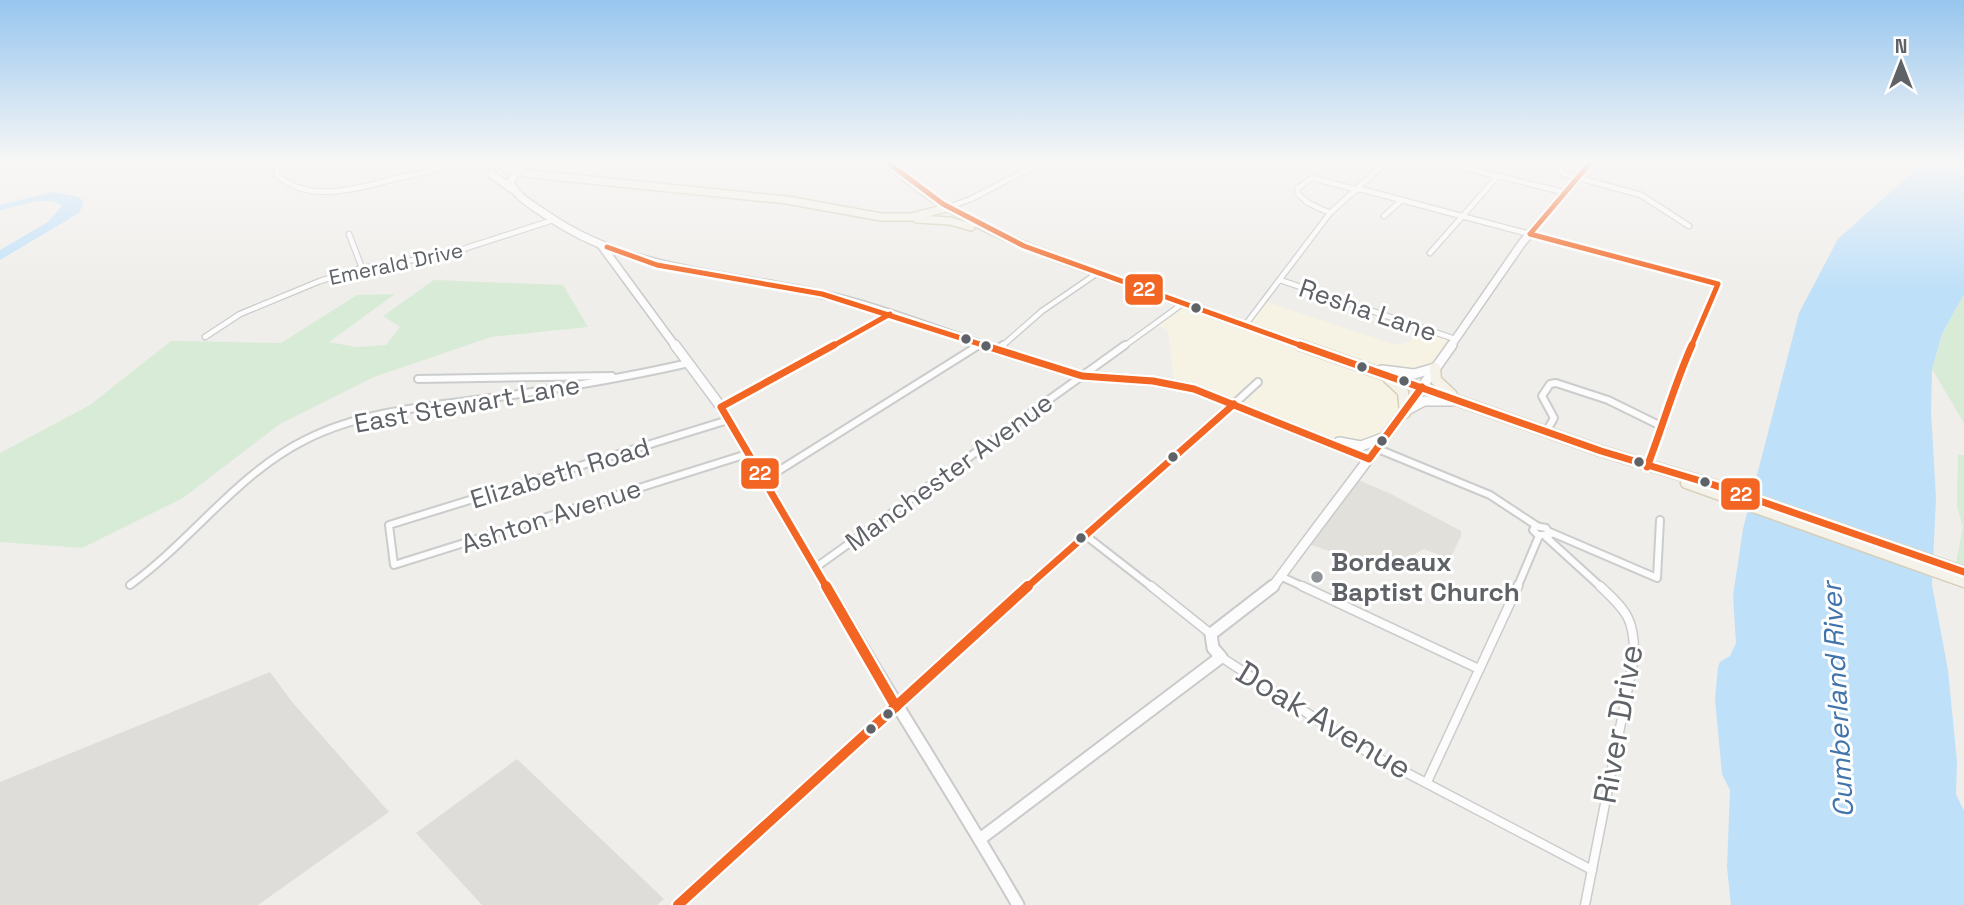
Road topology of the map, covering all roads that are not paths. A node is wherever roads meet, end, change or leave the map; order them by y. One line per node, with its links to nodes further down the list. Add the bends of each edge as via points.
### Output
1 (529, 204): 19 (street)
2 (810, 204): 18 (main road)
3 (928, 204): 15 (main road)
4 (940, 204): 13 (main road)
5 (957, 204): 13 (street)
6 (1310, 204): 14 (street)
7 (1341, 204): 14 (street)
8 (1397, 204): 16 (street)
9 (1418, 204): 17 (street)
10 (1473, 204): 17 (street)
11 (1553, 204): 22 (street)
12 (1655, 204): 20 (street)
13 (946, 208): 15 (main road); 23 (main road)
14 (1330, 213): 28 (street)
15 (922, 215): 18 (main road)
16 (1384, 216)
17 (1462, 216): 22 (street); 25 (street)
18 (902, 218): 23 (main road, via 950,221)
19 (553, 220): 24 (street); 26 (street, Emerald Drive, via 446,255)
20 (1689, 226)
21 (349, 234): 26 (street)
22 (1530, 234): 33 (street); 51 (street, via 1718,284 1675,383)
23 (1003, 237): 27 (main road)
24 (604, 246): 30 (street, via 657,265 822,294); 36 (street)
25 (1430, 253)
26 (362, 268): 32 (street, Emerald Drive, via 268,301)
27 (1098, 272): 29 (main road); 35 (street)
28 (1280, 280): 31 (street); 33 (street, Resha Lane)
29 (1185, 302): 31 (main road); 40 (street, Manchester Avenue)
30 (890, 314): 34 (street); 46 (street)
31 (1246, 324): 37 (main road)
32 (205, 337)
33 (1455, 339): 38 (street)
34 (980, 344): 35 (street); 59 (street)
35 (998, 349): 40 (street)
36 (689, 363): 39 (street, East Stewart Lane); 46 (street)
37 (1365, 367): 38 (street, via 1404,374); 43 (main road); 48 (main road, via 1401,388 1408,400)
38 (1435, 368): 43 (street); 44 (main road, via 1441,385)
39 (631, 376): 41 (street); 70 (street, East Stewart Lane, via 389,414 327,431 286,451 261,470)
40 (1082, 376): 45 (street, via 1174,384); 66 (street, Manchester Avenue)
41 (418, 379)
42 (1258, 382): 45 (street)
43 (1422, 387): 44 (main road); 48 (street)
44 (1464, 402): 48 (main road, via 1424,401); 52 (main road)
45 (1234, 404): 47 (street); 49 (street)
46 (722, 407): 50 (street)
47 (1258, 413): 49 (street); 53 (street)
48 (1405, 413): 54 (street)
49 (1223, 414): 65 (street)
50 (728, 420): 56 (street); 62 (street, Elizabeth Road)
51 (1664, 427): 52 (street, via 1608,400 1556,383 1542,396 1554,418); 58 (street)
52 (1546, 432): 58 (main road)
53 (1313, 435): 54 (street, via 1362,446); 57 (street)
54 (1388, 435): 55 (street)
55 (1378, 449): 57 (street); 63 (street, via 1490,495)
56 (747, 454): 59 (street); 62 (street, Ashton Avenue, via 394,565)
57 (1368, 459): 68 (street)
58 (1647, 467): 60 (main road)
59 (764, 480): 66 (street)
60 (1712, 489): 67 (main road); 69 (main road)
61 (1660, 520): 64 (street, via 1657,578)
62 (391, 525)
63 (1537, 526): 64 (street); 64 (street, via 1533,530)
64 (1545, 535): 73 (street); 77 (street, River Drive, via 1617,602 1635,629 1634,657)
65 (1084, 536): 71 (street, Doak Avenue); 74 (street)
66 (815, 569): 74 (street)
67 (1964, 572)
68 (1280, 576): 71 (street, via 1269,592); 73 (street)
69 (1964, 582)
70 (130, 585)
71 (1211, 634): 72 (street, Doak Avenue, via 1213,648)
72 (1221, 657): 75 (street, Doak Avenue, via 1367,752); 76 (street)
73 (1479, 669): 75 (street)
74 (896, 707): 76 (street); 78 (street)
75 (1427, 782): 77 (street, Doak Avenue)
76 (980, 839): 79 (street)
77 (1592, 870): 80 (street, River Drive)
78 (678, 905)
79 (1018, 905)
80 (1585, 905)

